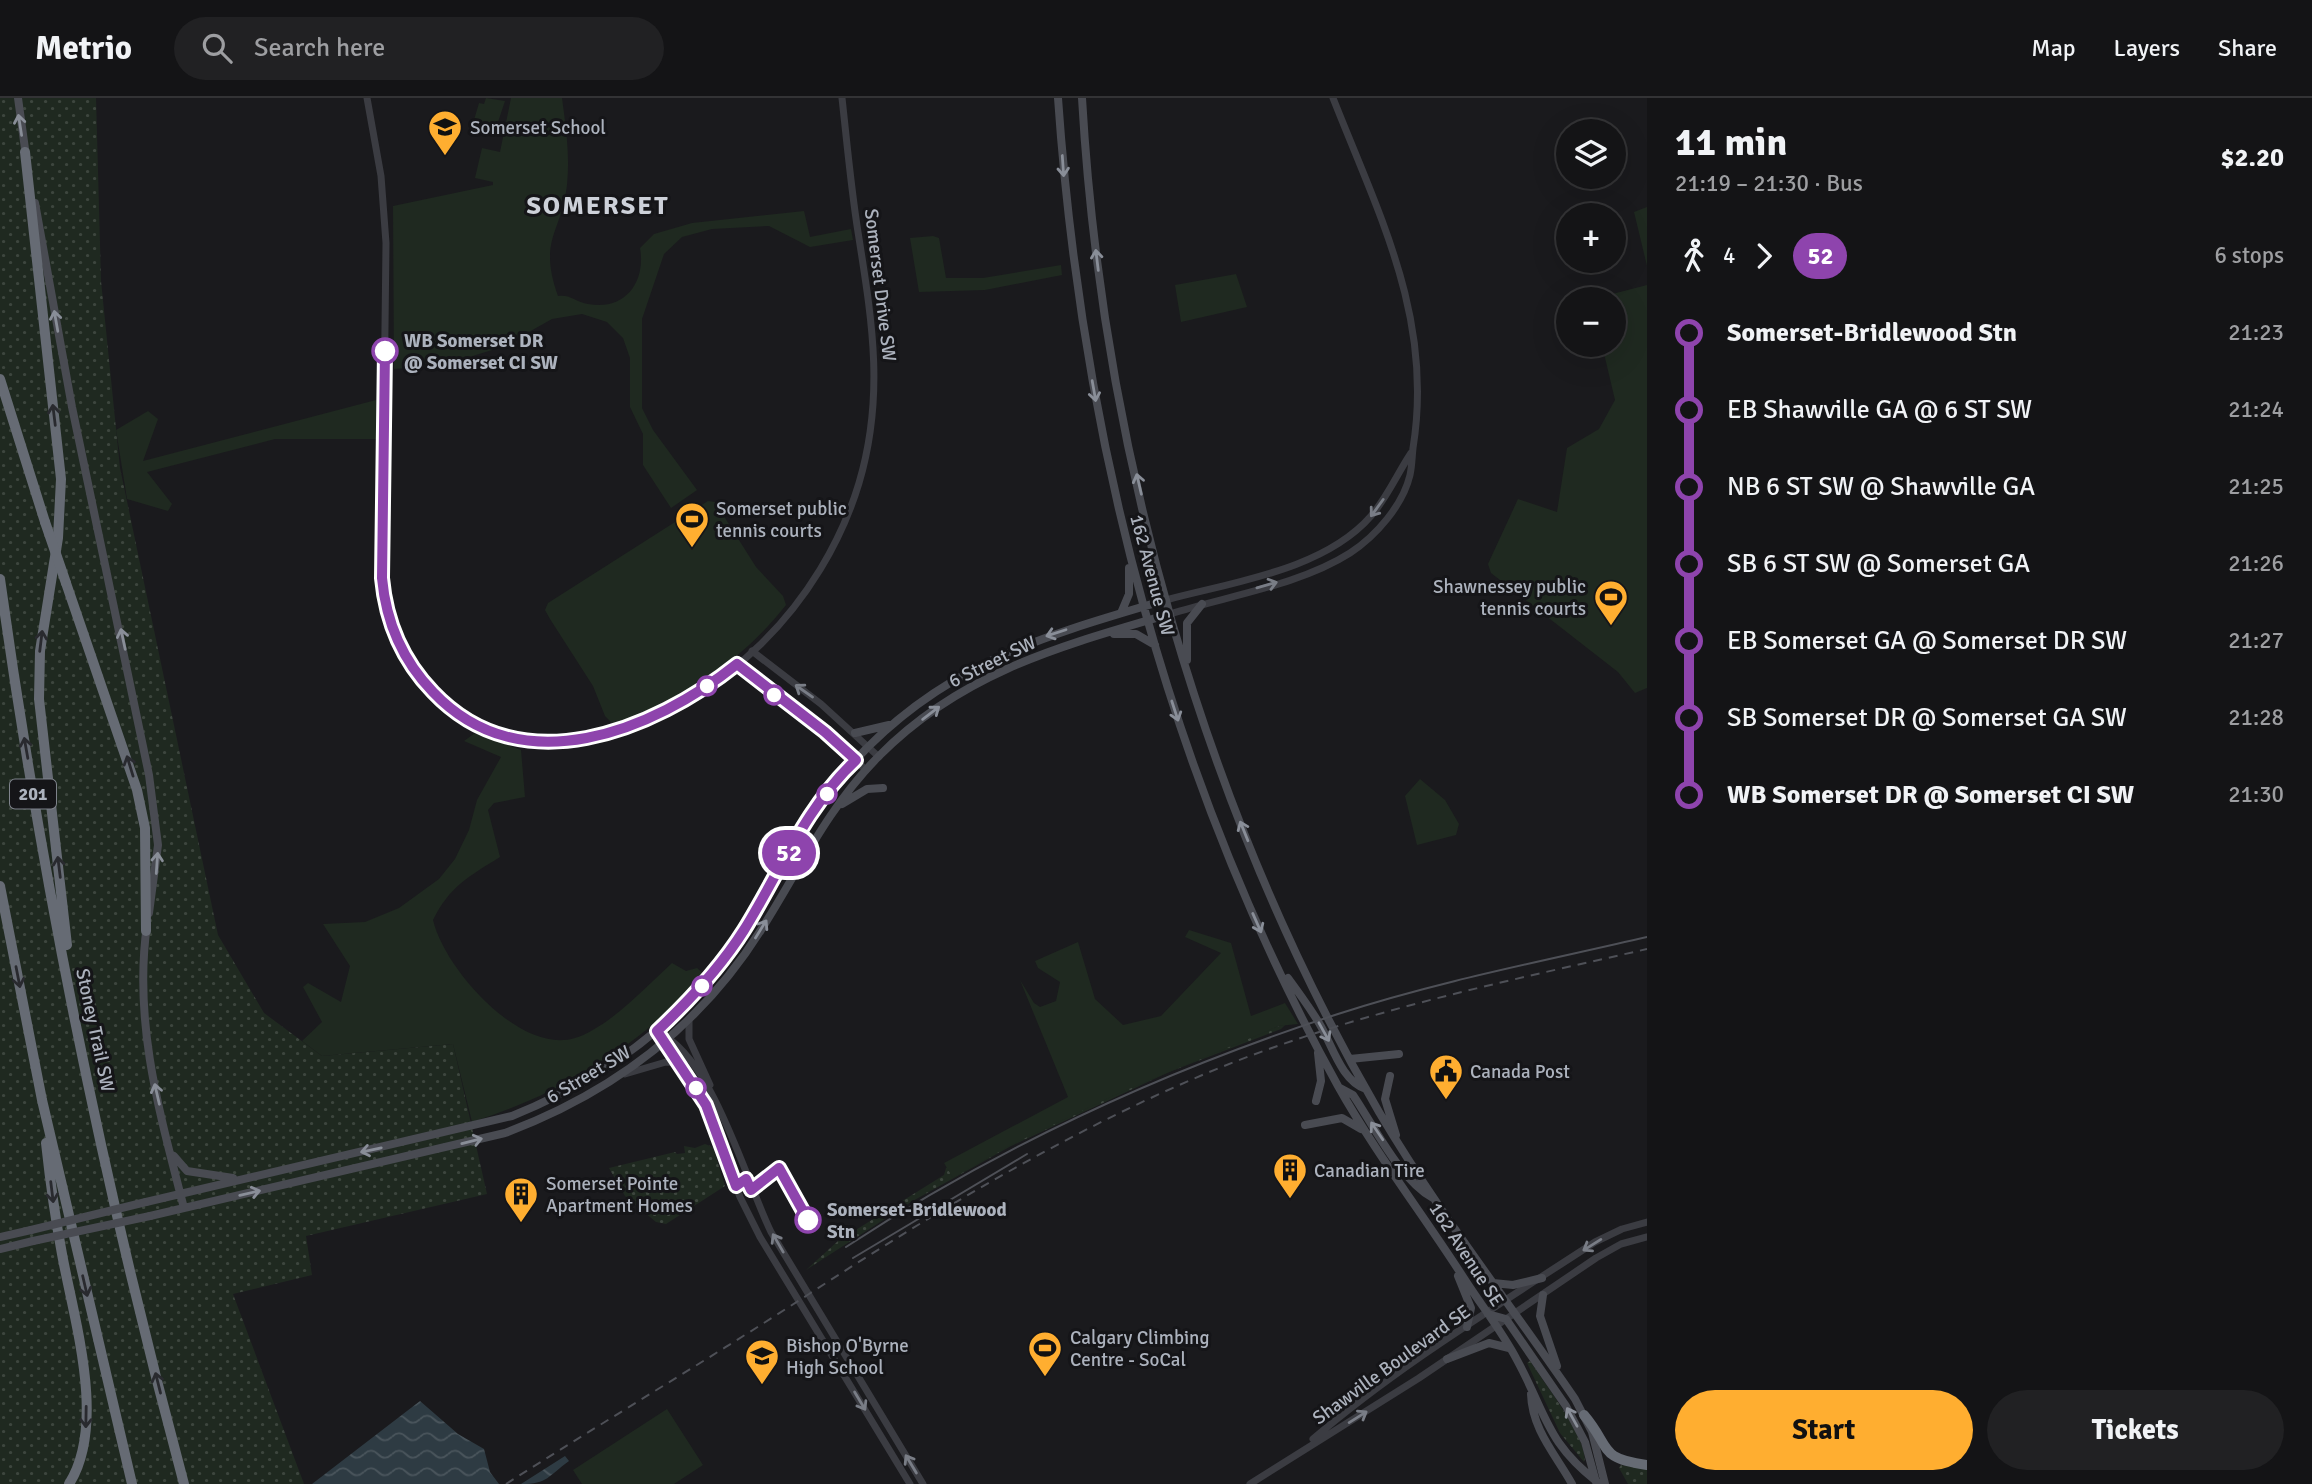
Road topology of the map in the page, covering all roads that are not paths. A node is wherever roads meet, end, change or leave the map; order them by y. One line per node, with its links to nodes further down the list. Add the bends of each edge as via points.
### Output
1 (18, 98): 7 (main road, one-way to 1)
2 (367, 98): 21 (street, Somerset Drive SW, via 382,176 386,243 382,578 392,627 412,667 440,700 468,720 514,738 559,742 602,736 651,718)
3 (842, 98): 20 (street, Somerset Drive SW, via 875,339 871,429 859,486 830,551 792,608)
4 (1058, 98): 10 (main road, 162 Avenue SW, one-way to 10, via 1077,292)
5 (1082, 98): 12 (main road, 162 Avenue SW, one-way to 5, via 1120,404 1105,316)
6 (1334, 98): 9 (street, via 1381,212 1406,295 1419,381)
7 (25, 152): 32 (main road, one-way to 7, via 158,845 152,788 72,407); 34 (highway, one-way to 7, via 39,699 40,651 58,538 61,479)
8 (0, 379): 32 (highway, one-way to 8, bridge, via 145,828 137,790)
9 (1413, 450): 12 (street, one-way to 12, via 1373,514 1334,548 1301,562); 13 (street, one-way to 9, via 1307,574 1351,552 1392,511 1410,475)
10 (1127, 545): 14 (main road, 162 Avenue SW); 15 (main road, via 1129,594)
11 (0, 579): 34 (highway, Stoney Trail SW / 201, one-way to 11)
12 (1166, 600): 14 (main road, 6 Street SW); 16 (main road, 162 Avenue SW)
13 (1202, 604): 16 (street); 22 (main road, via 1187,623)
14 (1144, 607): 15 (main road, 6 Street SW); 17 (main road, 162 Avenue SW)
15 (1121, 613): 23 (main road, 6 Street SW, one-way to 23, via 991,659)
16 (1170, 614): 17 (main road, 6 Street SW); 22 (main road, 162 Avenue SW)
17 (1147, 621): 18 (main road, 6 Street SW); 19 (main road, 162 Avenue SW)
18 (1104, 634): 19 (main road, via 1136,634); 26 (main road, 6 Street SW, one-way to 18, via 933,710 977,683 1053,648)
19 (1155, 645): 33 (main road, 162 Avenue SW, one-way to 33, via 1200,782)
20 (752, 651): 21 (street, Somerset Drive SW); 24 (street, one-way to 20)
21 (737, 664): 27 (street)
22 (1188, 680): 36 (main road, 162 Avenue SW, one-way to 22, via 1278,912)
23 (895, 722): 24 (main road); 25 (main road, 6 Street SW)
24 (855, 733): 25 (street)
25 (868, 747): 26 (street); 27 (main road, 6 Street SW)
26 (879, 757): 28 (main road, 6 Street SW)
27 (856, 760): 28 (street); 37 (main road, 6 Street SW, via 807,823 728,954)
28 (866, 771): 30 (main road, 6 Street SW)
29 (883, 788): 30 (main road, via 867,789)
30 (833, 810): 35 (main road, 6 Street SW, one-way to 30, via 741,959)
31 (0, 886): 48 (highway, one-way to 48)
32 (146, 931): 52 (main road, one-way to 32, via 143,1015)
33 (1273, 955): 38 (main road, 162 Avenue SW); 47 (main road, one-way to 47, via 1346,1072)
34 (74, 1008): 83 (highway, Stoney Trail SW / 201, one-way to 34)
35 (689, 1021): 39 (main road, 6 Street SW); 50 (street, via 689,1039)
36 (1335, 1027): 42 (main road, 162 Avenue SE)
37 (657, 1031): 39 (street); 55 (main road, 6 Street SW, one-way to 55, via 598,1075 512,1116)
38 (1312, 1034): 40 (main road, 162 Avenue SE)
39 (667, 1041): 43 (street); 44 (main road, 6 Street SW); 50 (street)
40 (1317, 1046): 46 (main road, 162 Avenue SE); 49 (main road, via 1321,1081)
41 (1399, 1054): 42 (main road)
42 (1350, 1059): 47 (main road, 162 Avenue SE)
43 (678, 1063): 44 (street); 84 (street, one-way to 84, via 706,1105 748,1214)
44 (625, 1074): 58 (main road, 6 Street SW, one-way to 44, via 505,1133 559,1112)
45 (1390, 1076): 54 (main road, via 1385,1099)
46 (1340, 1088): 53 (main road, 162 Avenue SE); 57 (main road, one-way to 46, via 1422,1192 1353,1095)
47 (1367, 1089): 54 (main road, 162 Avenue SE)
48 (42, 1100): 81 (highway, one-way to 81, via 51,1193 87,1402 82,1454); 82 (highway, one-way to 82)
49 (1317, 1101)
50 (719, 1105): 85 (street, one-way to 50, via 755,1201)
51 (1305, 1125): 53 (main road, via 1346,1118)
52 (166, 1133): 55 (main road, via 177,1161 187,1171); 56 (main road)
53 (1366, 1133): 63 (main road, 162 Avenue SE)
54 (1397, 1142): 57 (main road, 162 Avenue SE)
55 (250, 1178): 56 (main road, 6 Street SW)
56 (180, 1195): 58 (main road); 60 (main road, 6 Street SW, bridge)
57 (1436, 1200): 65 (main road, 162 Avenue SE)
58 (184, 1208): 62 (main road, 6 Street SW, bridge)
59 (1647, 1222): 64 (street, Shawville Boulevard SE, one-way to 64, via 1608,1235)
60 (0, 1237)
61 (1647, 1237): 66 (street, Shawville Boulevard SE, via 1604,1253)
62 (0, 1249)
63 (1447, 1251): 69 (main road, 162 Avenue SE); 72 (main road, via 1471,1308)
64 (1542, 1278): 65 (main road, via 1513,1285); 67 (street, Shawville Boulevard SE)
65 (1493, 1283): 67 (main road, 162 Avenue SE)
66 (1544, 1295): 68 (street, Shawville Boulevard SE); 75 (main road, via 1540,1316)
67 (1507, 1301): 68 (main road, 162 Avenue SE); 69 (street, Shawville Boulevard SE)
68 (1515, 1313): 70 (street, Shawville Boulevard SE); 75 (main road, 162 Avenue SE)
69 (1488, 1314): 70 (main road); 71 (main road, 162 Avenue SE); 72 (street, Shawville Boulevard SE)
70 (1506, 1320): 71 (street, Shawville Boulevard SE); 80 (main road, one-way to 70, via 1574,1419)
71 (1496, 1326): 73 (main road, 162 Avenue SE); 74 (street, Shawville Boulevard SE)
72 (1467, 1327): 78 (street, Shawville Boulevard SE, via 1348,1409)
73 (1511, 1349): 74 (main road, via 1489,1343); 76 (main road, 162 Avenue SE)
74 (1447, 1360): 78 (street, Shawville Boulevard SE, one-way to 74)
75 (1561, 1378): 77 (main road, 162 Avenue SE)
76 (1531, 1391): 80 (main road, 162 Avenue SE, via 1562,1450); 87 (main road, via 1541,1435)
77 (1584, 1415): 79 (highway, via 1609,1455); 80 (main road, 162 Avenue SE, via 1597,1450)
78 (1299, 1451): 86 (street, Shawville Boulevard SE)
79 (1647, 1465)
80 (1599, 1483)
81 (69, 1484)
82 (132, 1484)
83 (184, 1484)
84 (910, 1484)
85 (923, 1484)
86 (1250, 1484)
87 (1573, 1484)

